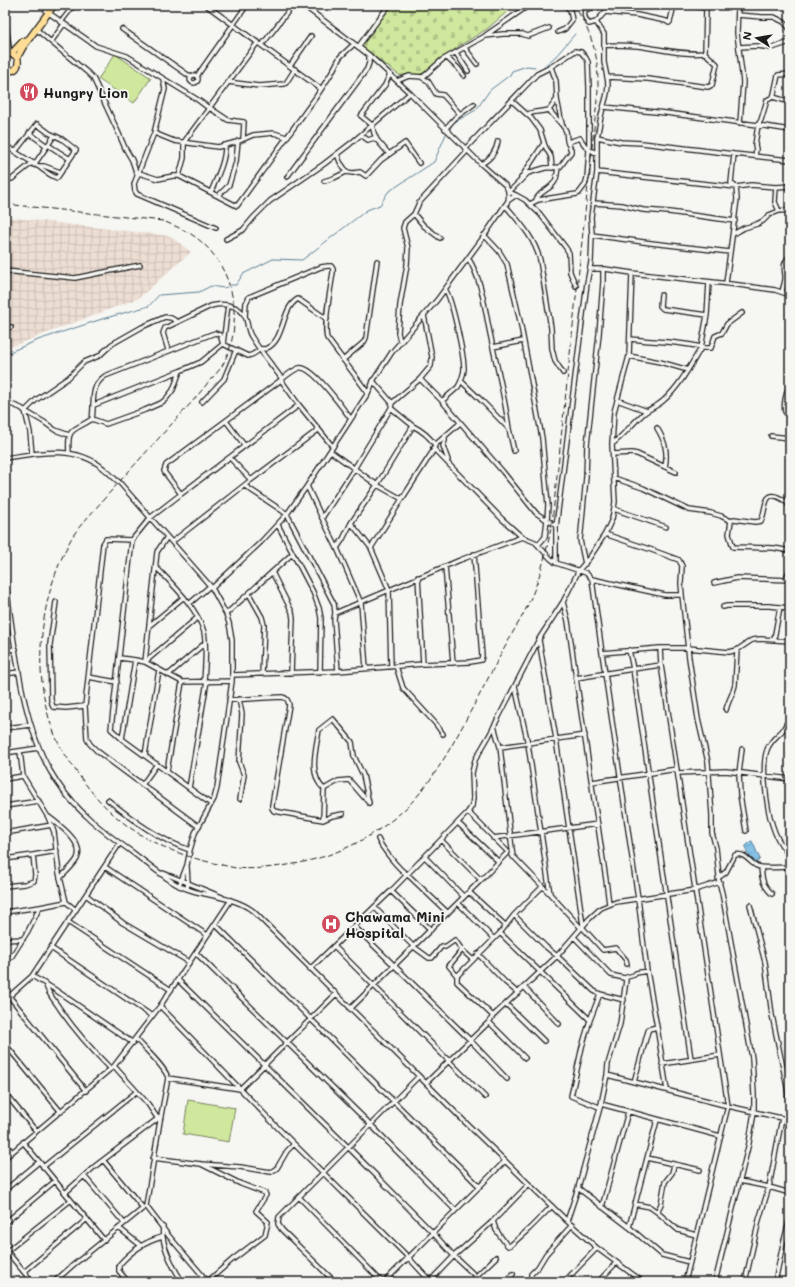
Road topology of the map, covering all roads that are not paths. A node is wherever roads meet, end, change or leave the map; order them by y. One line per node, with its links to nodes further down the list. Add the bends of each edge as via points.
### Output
1 (50, 5): 18 (highway)
2 (54, 5): 18 (highway)
3 (74, 5): 23 (street)
4 (206, 5): 24 (street)
5 (247, 5): 24 (street)
6 (293, 5): 36 (street)
7 (303, 5): 38 (street)
8 (389, 5): 38 (street)
9 (532, 5): 31 (street)
10 (566, 5): 29 (street, via 572,20 565,29)
11 (597, 5): 17 (street, via 590,10)
12 (614, 5): 19 (street)
13 (674, 5): 19 (street, via 669,23 637,15)
14 (689, 5): 16 (street)
15 (738, 5): 20 (street)
16 (706, 6): 43 (street)
17 (586, 7): 22 (street, via 584,16 587,22)
18 (47, 12): 23 (street); 26 (highway); 39 (highway)
19 (605, 12): 22 (street)
20 (738, 15): 28 (street, via 774,17); 40 (street)
21 (5, 17): 35 (street)
22 (596, 22): 37 (street, via 604,34)
23 (63, 23): 32 (street); 59 (street, via 96,46 127,56)
24 (233, 24): 27 (street, via 193,76); 33 (street)
25 (548, 28): 31 (street, via 528,36)
26 (36, 29): 32 (street); 46 (highway)
27 (122, 29)
28 (790, 29)
29 (558, 32)
30 (311, 36): 49 (street)
31 (485, 36): 41 (street)
32 (51, 42): 114 (street, via 93,78)
33 (258, 42): 36 (street); 61 (street)
34 (790, 42): 40 (street, via 772,48)
35 (9, 43): 39 (street, via 13,47); 44 (street)
36 (262, 45): 49 (street)
37 (604, 45): 43 (street); 58 (street)
38 (356, 46): 45 (street); 62 (street, via 340,57)
39 (18, 47): 44 (highway)
40 (739, 47): 74 (street, via 743,82)
41 (465, 48): 42 (street); 48 (street)
42 (456, 53): 47 (street); 53 (street)
43 (705, 53): 58 (street, via 716,64 711,86 644,78)
44 (9, 55): 46 (highway)
45 (368, 55): 54 (street); 116 (street, via 367,68)
46 (17, 58): 52 (highway, via 18,66)
47 (446, 58): 56 (street); 57 (street)
48 (477, 64)
49 (290, 66): 51 (street)
50 (551, 67): 65 (street, via 556,81); 66 (street, via 537,74); 96 (street, via 575,50 588,62)
51 (295, 69): 61 (street, via 284,84 262,86); 62 (street)
52 (7, 71)
53 (468, 71)
54 (390, 74): 60 (street); 77 (street, via 385,85 361,116)
55 (790, 74): 64 (street, via 778,75)
56 (464, 76)
57 (421, 77): 60 (street, via 409,76); 72 (street, via 429,83 436,94 443,95)
58 (607, 77): 69 (street)
59 (163, 79): 70 (street); 81 (street, via 165,89)
60 (397, 80): 63 (street)
61 (228, 82): 70 (street)
62 (321, 89): 84 (street)
63 (410, 93): 77 (street); 78 (street)
64 (772, 97): 67 (street); 76 (street, via 767,100)
65 (557, 99): 71 (street); 75 (street)
66 (512, 101): 73 (street); 95 (street)
67 (790, 102)
68 (474, 104): 72 (street)
69 (604, 107): 74 (street); 85 (street)
70 (210, 108): 86 (street, via 228,120 244,122); 90 (street)
71 (549, 110): 73 (street); 75 (street)
72 (460, 114): 78 (street)
73 (528, 114): 91 (street, via 540,130)
74 (740, 123): 76 (street)
75 (562, 124): 97 (street, via 567,134 566,141)
76 (758, 125): 79 (street); 103 (street)
77 (372, 126): 82 (street); 87 (street)
78 (446, 129): 95 (street)
79 (790, 130)
80 (29, 133): 83 (street, via 37,124); 93 (street); 98 (street)
81 (154, 133): 90 (street, via 167,139); 114 (street)
82 (361, 135): 87 (street, via 368,140); 100 (street)
83 (54, 136): 93 (street); 104 (street, via 75,148)
84 (286, 137): 86 (street, via 269,133); 126 (street, via 237,206)
85 (597, 137): 99 (street); 102 (street, via 620,142)
86 (243, 139): 88 (street)
87 (377, 140): 101 (street)
88 (238, 141): 94 (street); 126 (street, via 236,162 229,185)
89 (498, 141): 107 (street, via 493,155)
90 (184, 142): 94 (street); 115 (street, via 184,158)
91 (544, 143): 109 (street, via 551,157); 119 (street)
92 (5, 145): 98 (street)
93 (47, 145): 104 (street); 108 (street)
94 (225, 146): 123 (street, via 224,159)
95 (466, 150): 107 (street); 133 (street, via 419,203)
96 (589, 150): 97 (street, via 580,138 568,142); 99 (street); 127 (street, via 586,182 579,193)
97 (572, 151): 110 (street)
98 (15, 152): 108 (street)
99 (597, 153): 113 (street)
100 (337, 154): 112 (street); 140 (street, via 270,201 243,230)
101 (389, 154): 106 (street, via 406,143); 112 (street, via 366,176 360,172)
102 (734, 154): 103 (street); 121 (street, via 732,183)
103 (755, 156): 105 (street)
104 (70, 159): 111 (street)
105 (790, 160)
106 (419, 163)
107 (481, 164): 124 (street, via 506,186)
108 (34, 165): 111 (street); 111 (street, via 56,178); 117 (street)
109 (552, 168): 110 (street); 119 (street, via 528,173)
110 (558, 168): 127 (street, via 555,181)
111 (60, 172)
112 (347, 172): 118 (street)
113 (597, 172): 121 (street); 130 (street)
114 (137, 174): 115 (street, via 158,179); 135 (street, via 134,184 137,194)
115 (179, 176): 123 (street)
116 (287, 177)
117 (12, 179)
118 (324, 181)
119 (518, 182): 124 (street)
120 (790, 186): 122 (street)
121 (736, 187): 122 (street); 134 (street)
122 (776, 187): 132 (street, via 775,202)
123 (211, 192): 126 (street)
124 (508, 192): 125 (street); 128 (street)
125 (516, 195): 128 (street); 129 (street)
126 (218, 196)
127 (536, 200): 129 (street)
128 (507, 203): 137 (street); 179 (street, via 530,234 537,249 551,328 552,349 555,361)
129 (530, 204): 152 (street, via 569,253 570,272)
130 (594, 204): 134 (street); 138 (street)
131 (790, 210): 132 (street)
132 (779, 211): 136 (street)
133 (414, 214): 139 (street, via 427,229); 167 (street, via 405,222 403,228 408,248 400,305)
134 (734, 221): 136 (street)
135 (216, 228)
136 (733, 234): 141 (street)
137 (484, 235): 143 (street); 168 (street, via 507,264)
138 (592, 235): 141 (street); 146 (street)
139 (440, 238)
140 (226, 239)
141 (730, 252): 151 (street)
142 (790, 256): 154 (street, via 783,269 785,275)
143 (468, 258): 153 (street); 170 (street, via 481,292)
144 (377, 261): 176 (street, via 366,338)
145 (140, 265): 148 (street, via 75,278)
146 (590, 269): 147 (street); 240 (street)
147 (603, 270): 149 (street); 256 (street, via 580,540)
148 (5, 271)
149 (632, 273): 150 (street); 166 (street)
150 (709, 282): 151 (street); 160 (street)
151 (726, 283): 154 (street)
152 (576, 286)
153 (445, 289): 159 (street); 183 (street, via 449,296 463,364)
154 (782, 292): 156 (street)
155 (662, 295): 160 (street, via 660,306 663,309)
156 (790, 295)
157 (228, 305): 161 (street); 163 (street, via 211,306); 169 (street)
158 (742, 313): 171 (street, via 728,324 722,333 715,336 711,348)
159 (424, 314): 167 (street); 180 (street, via 432,361)
160 (707, 315): 171 (street)
161 (245, 316): 162 (street, via 249,298 328,266 332,267 333,272); 172 (street, via 249,332)
162 (327, 319): 172 (street, via 300,300 296,300 290,306 276,340 267,348); 176 (street, via 327,338)
163 (178, 322): 173 (street, via 164,330); 194 (street, via 165,317 112,344 99,356 84,362 68,378 36,400)
164 (11, 327): 165 (street)
165 (5, 329)
166 (630, 339): 171 (street, via 685,343); 175 (street)
167 (400, 341): 182 (street)
168 (523, 341): 170 (street); 236 (street, via 542,438)
169 (223, 344): 173 (street, via 220,335 215,333); 174 (street); 178 (street, via 201,362)
170 (493, 347): 202 (street)
171 (701, 347): 177 (street)
172 (260, 349): 174 (street, via 250,356); 181 (street)
173 (168, 350): 191 (street, via 110,373 99,380 94,388)
174 (236, 350): 188 (street, via 224,379)
175 (629, 356): 177 (street); 186 (street)
176 (343, 360): 185 (street)
177 (688, 370): 195 (street, via 670,395)
178 (180, 371): 191 (street); 198 (street, via 173,390 161,403 106,424)
179 (563, 373)
180 (420, 379): 189 (street); 190 (street)
181 (282, 380): 192 (street); 197 (street, via 298,368 309,371); 199 (street)
182 (372, 381): 185 (street); 190 (street)
183 (461, 381): 189 (street); 202 (street)
184 (790, 382): 196 (street, via 784,409 785,412)
185 (368, 393): 197 (street)
186 (617, 400): 195 (street); 209 (street)
187 (5, 402): 194 (street)
188 (202, 402)
189 (442, 402): 200 (street)
190 (392, 403): 193 (street)
191 (94, 405): 198 (street)
192 (299, 405): 204 (street); 210 (street)
193 (391, 408): 201 (street); 222 (street)
194 (25, 411): 205 (street); 216 (street)
195 (647, 411): 209 (street)
196 (790, 412)
197 (351, 419): 211 (street)
198 (92, 420): 205 (street, via 75,428)
199 (226, 421): 210 (street); 229 (street, via 166,465 165,473)
200 (460, 423): 207 (street); 236 (street, via 536,513)
201 (413, 426): 212 (street, via 432,441); 226 (street)
202 (509, 428): 214 (street)
203 (657, 428): 221 (street, via 666,448)
204 (318, 430): 211 (street); 225 (street)
205 (69, 435): 215 (street)
206 (771, 436): 208 (street)
207 (445, 437): 212 (street); 220 (street, via 444,446)
208 (790, 438)
209 (612, 444): 217 (street)
210 (245, 446): 219 (street)
211 (333, 447): 213 (street)
212 (434, 447): 220 (street); 230 (street)
213 (330, 451): 222 (street); 228 (street)
214 (514, 452)
215 (69, 453): 216 (street); 234 (street, via 84,457 103,468 119,482)
216 (32, 454): 218 (street)
217 (613, 454): 221 (street, via 632,452); 224 (street)
218 (5, 458)
219 (230, 458): 225 (street); 229 (street)
220 (450, 466): 244 (street)
221 (664, 467): 223 (street)
222 (354, 469): 226 (street); 235 (street)
223 (676, 472)
224 (614, 478): 232 (street); 237 (street, via 643,488 689,510 711,513)
225 (251, 480): 227 (street)
226 (377, 485): 230 (street); 238 (street)
227 (245, 486): 233 (street); 248 (street)
228 (307, 486): 233 (street); 235 (street)
229 (181, 494): 234 (street)
230 (402, 499): 251 (street)
231 (790, 508): 237 (street, via 777,496 773,496 767,499 761,521)
232 (614, 509): 241 (street); 242 (street)
233 (287, 514): 239 (street); 280 (street, via 334,604)
234 (150, 518): 243 (street); 246 (street)
235 (322, 518): 247 (street)
236 (547, 520): 240 (street); 249 (street, via 545,537)
237 (731, 521): 252 (street, via 729,530 733,547)
238 (351, 523): 245 (street); 251 (street)
239 (278, 525): 253 (street); 268 (street)
240 (556, 527): 255 (street)
241 (666, 527)
242 (605, 534): 256 (street); 271 (street, via 679,560 682,566)
243 (168, 537): 248 (street); 257 (street, via 158,549)
244 (522, 537): 249 (street); 254 (street)
245 (343, 539): 247 (street); 250 (street)
246 (132, 540): 295 (street); 315 (street, via 106,539 103,544)
247 (334, 540): 250 (street)
248 (172, 542): 268 (street)
249 (538, 545): 255 (street)
250 (337, 548): 275 (street)
251 (370, 548): 269 (street)
252 (790, 551)
253 (292, 554): 261 (street); 308 (street, via 313,592 321,613)
254 (474, 554): 258 (street); 298 (street, via 482,658 477,661)
255 (556, 563): 260 (street)
256 (585, 564): 260 (street)
257 (155, 566): 272 (street); 283 (street)
258 (445, 566): 262 (street); 298 (street)
259 (790, 569): 265 (street)
260 (579, 570): 264 (street, via 589,574); 274 (street)
261 (272, 572): 270 (street); 309 (street, via 292,612)
262 (418, 577): 269 (street); 299 (street)
263 (5, 578): 290 (street)
264 (592, 579): 271 (street, via 665,595); 294 (street)
265 (785, 580): 266 (street); 267 (street, via 737,578)
266 (790, 580)
267 (714, 583)
268 (211, 587): 276 (street); 281 (street)
269 (389, 590): 275 (street); 302 (street)
270 (249, 594): 281 (street); 311 (street, via 264,625)
271 (682, 595): 289 (street)
272 (184, 597): 276 (street); 283 (street)
273 (56, 602): 324 (street, via 50,644 51,700 53,707)
274 (563, 602): 284 (street); 316 (street)
275 (361, 603): 280 (street); 303 (street)
276 (189, 604): 282 (street)
277 (780, 606): 278 (street); 279 (street); 285 (street)
278 (723, 607)
279 (790, 608)
280 (336, 613): 306 (street, via 334,619)
281 (226, 614): 314 (street, via 232,640)
282 (197, 618): 287 (street, via 203,630); 297 (street)
283 (148, 626): 297 (street)
284 (539, 639): 321 (street); 333 (street)
285 (774, 640): 286 (street); 293 (street, via 752,640)
286 (790, 641)
287 (205, 643): 313 (street); 320 (street)
288 (660, 648): 289 (street); 292 (street); 300 (street)
289 (688, 648): 293 (street, via 717,652); 344 (street)
290 (16, 649): 291 (street); 307 (street)
291 (5, 650)
292 (629, 650): 294 (street); 304 (street)
293 (737, 650): 325 (street, via 735,685)
294 (602, 653): 312 (street)
295 (120, 658): 296 (street); 318 (street)
296 (135, 660): 297 (street); 332 (street)
297 (145, 662): 305 (street)
298 (453, 662): 299 (street)
299 (423, 664): 301 (street)
300 (661, 665): 304 (street); 343 (street)
301 (396, 666): 302 (street); 330 (street, via 403,688)
302 (391, 667): 303 (street)
303 (366, 668): 306 (street)
304 (633, 669): 312 (street); 345 (street)
305 (159, 670): 313 (street); 340 (street)
306 (338, 670): 308 (street)
307 (19, 672): 310 (street); 327 (street)
308 (320, 672): 309 (street)
309 (291, 673): 311 (street)
310 (5, 674)
311 (262, 674): 314 (street)
312 (605, 674): 316 (street); 349 (street)
313 (168, 675): 319 (street)
314 (232, 675): 317 (street)
315 (88, 678): 318 (street); 324 (street)
316 (576, 678): 331 (street)
317 (232, 681): 320 (street); 323 (street)
318 (116, 682): 332 (street, via 111,729)
319 (182, 682): 320 (street); 342 (street)
320 (206, 682): 354 (street)
321 (515, 685): 328 (street); 334 (street)
322 (239, 699): 323 (street); 356 (street, via 242,714 239,762 244,775); 364 (street, via 285,697 288,701 272,808 274,811)
323 (229, 700): 359 (street, via 217,788)
324 (85, 706): 353 (street, via 87,738 90,744)
325 (726, 710)
326 (790, 718): 348 (street, via 768,746)
327 (31, 725): 329 (street); 335 (street)
328 (494, 726): 336 (street); 361 (street, via 472,768 473,798)
329 (5, 728)
330 (442, 734)
331 (585, 735): 333 (street); 352 (street)
332 (122, 739): 340 (street)
333 (556, 739): 334 (street); 369 (street)
334 (528, 744): 336 (street); 371 (street)
335 (39, 748): 338 (street); 378 (street, via 52,775 65,793 88,817)
336 (500, 748): 373 (street)
337 (742, 749): 346 (street)
338 (20, 751): 339 (street); 347 (street)
339 (5, 753)
340 (145, 756): 341 (street)
341 (157, 764): 342 (street); 353 (street)
342 (167, 771): 354 (street)
343 (678, 771): 344 (street); 345 (street); 405 (street)
344 (708, 772): 346 (street); 395 (street, via 712,833)
345 (648, 773): 349 (street); 408 (street)
346 (739, 773): 348 (street); 370 (street)
347 (23, 776): 350 (street); 358 (street)
348 (765, 776): 351 (street); 381 (street, via 772,824)
349 (620, 778): 352 (street); 414 (street)
350 (5, 779)
351 (790, 779)
352 (592, 782): 366 (street)
353 (142, 785): 368 (street)
354 (189, 788): 359 (street)
355 (324, 789): 355 (street, via 338,781 349,780 369,803 352,742 333,719 319,730 315,757 314,774 318,784); 364 (street)
356 (240, 799)
357 (108, 800): 379 (street, via 170,842)
358 (39, 801): 360 (street); 363 (street)
359 (211, 804): 368 (street)
360 (5, 806)
361 (468, 812): 365 (street); 375 (street)
362 (343, 814): 364 (street)
363 (48, 817): 367 (street); 396 (street, via 74,840 79,852 76,860)
364 (323, 820)
365 (458, 823): 376 (street); 387 (street)
366 (598, 824): 369 (street); 418 (street)
367 (52, 825): 372 (street); 380 (street)
368 (198, 826): 379 (street)
369 (569, 828): 371 (street); 430 (street)
370 (746, 831)
371 (541, 832): 373 (street); 409 (street)
372 (5, 833)
373 (511, 835): 375 (street); 385 (street)
374 (378, 838): 394 (street, via 402,872)
375 (493, 838): 382 (street)
376 (442, 840): 384 (street); 398 (street)
377 (790, 840): 381 (street)
378 (120, 843): 390 (street); 393 (street)
379 (190, 850): 389 (street)
380 (57, 851): 383 (street); 396 (street)
381 (786, 851): 388 (street)
382 (508, 852): 385 (street); 387 (street)
383 (33, 855): 386 (street); 401 (street, via 34,881)
384 (425, 857): 394 (street); 413 (street)
385 (513, 857): 403 (street)
386 (5, 859)
387 (499, 862): 398 (street)
388 (790, 864)
389 (187, 865): 397 (street); 399 (street)
390 (105, 867): 411 (street); 433 (street)
391 (761, 867): 392 (street); 395 (street, via 738,854 726,872); 410 (street, via 765,887)
392 (790, 868)
393 (160, 872): 397 (street); 402 (street)
394 (407, 874): 406 (street); 424 (street)
395 (719, 876): 400 (street)
396 (60, 878): 416 (street)
397 (181, 880): 399 (street); 402 (street)
398 (481, 880): 407 (street)
399 (188, 882): 404 (street); 412 (street)
400 (720, 882): 405 (street); 507 (street, via 750,1045)
401 (5, 886)
402 (179, 886): 404 (street)
403 (542, 887): 409 (street); 425 (street)
404 (187, 888): 412 (street)
405 (696, 890): 408 (street); 483 (street)
406 (391, 891): 421 (street); 431 (street)
407 (469, 892): 413 (street); 428 (street)
408 (667, 893): 414 (street); 485 (street)
409 (550, 894): 430 (street)
410 (772, 894)
411 (86, 895): 422 (street); 446 (street, via 123,922)
412 (222, 897): 415 (street)
413 (464, 897): 417 (street)
414 (638, 898): 418 (street); 451 (street)
415 (231, 900): 427 (street); 450 (street, via 252,911)
416 (66, 902): 420 (street); 422 (street)
417 (458, 903): 424 (street); 436 (street)
418 (609, 904): 430 (street, via 595,913)
419 (750, 905): 510 (street, via 766,967 772,1015 787,1087)
420 (40, 907): 423 (street); 435 (street)
421 (374, 907): 429 (street); 439 (street)
422 (76, 910): 426 (street)
423 (5, 912)
424 (448, 913): 431 (street)
425 (514, 916): 428 (street); 444 (street)
426 (68, 922): 440 (street); 460 (street)
427 (215, 924): 433 (street); 472 (street)
428 (505, 925): 432 (street)
429 (354, 926): 438 (street); 449 (street)
430 (582, 927): 434 (street); 448 (street, via 603,950 616,948)
431 (431, 930): 439 (street)
432 (500, 932): 436 (street); 452 (street)
433 (207, 935): 442 (street)
434 (574, 937): 444 (street); 455 (street, via 609,974)
435 (23, 939): 437 (street); 447 (street)
436 (494, 939): 443 (street)
437 (5, 940)
438 (334, 946): 450 (street); 458 (street)
439 (414, 946): 441 (street, via 431,959 442,946 445,947 455,940); 449 (street)
440 (51, 948): 453 (street); 470 (street)
441 (462, 950): 445 (street); 454 (street, via 449,966)
442 (196, 953): 446 (street); 481 (street)
443 (478, 954): 445 (street); 461 (street)
444 (557, 956): 452 (street); 463 (street)
445 (473, 960): 454 (street)
446 (189, 962): 456 (street)
447 (5, 964)
448 (627, 964)
449 (394, 966): 458 (street); 478 (street)
450 (310, 969): 462 (street)
451 (647, 971): 455 (street); 476 (street)
452 (540, 972): 459 (street); 473 (street)
453 (32, 976): 457 (street); 464 (street)
454 (456, 976): 471 (street, via 456,982)
455 (624, 978): 466 (street)
456 (178, 980): 460 (street); 488 (street)
457 (46, 985): 480 (street); 489 (street, via 50,995 79,1036)
458 (374, 987): 469 (street); 486 (street)
459 (524, 987): 461 (street); 475 (street)
460 (171, 990): 468 (street)
461 (518, 992): 467 (street)
462 (336, 994): 469 (street); 472 (street)
463 (600, 994): 466 (street); 473 (street)
464 (9, 996): 465 (street); 498 (street)
465 (5, 1000)
466 (624, 1000): 490 (street)
467 (506, 1004): 471 (street); 479 (street)
468 (160, 1006): 470 (street); 496 (street)
469 (350, 1009): 491 (street)
470 (152, 1016): 477 (street)
471 (493, 1016): 474 (street)
472 (311, 1019): 481 (street); 502 (street)
473 (590, 1020): 503 (street, via 571,1096)
474 (489, 1022): 478 (street); 484 (street)
475 (559, 1024)
476 (657, 1027): 487 (street); 494 (street, via 648,1031)
477 (136, 1039): 480 (street); 492 (street, via 163,1068)
478 (470, 1040): 486 (street); 493 (street)
479 (544, 1041)
480 (133, 1043): 489 (street)
481 (287, 1043): 488 (street); 512 (street)
482 (5, 1044): 505 (street)
483 (720, 1056): 485 (street); 504 (street)
484 (525, 1058)
485 (691, 1059): 487 (street)
486 (448, 1060): 495 (street); 501 (street)
487 (662, 1064): 497 (street)
488 (265, 1065): 496 (street); 518 (street)
489 (113, 1068): 498 (street); 499 (street)
490 (607, 1075): 494 (street); 503 (street)
491 (419, 1076): 495 (street); 502 (street)
492 (168, 1078): 496 (street); 508 (street)
493 (508, 1079)
494 (634, 1082): 497 (street)
495 (426, 1083): 524 (street)
496 (240, 1089): 517 (street)
497 (667, 1090): 504 (street)
498 (86, 1091): 505 (street)
499 (136, 1092): 508 (street); 528 (street)
500 (5, 1093): 513 (street)
501 (485, 1097)
502 (394, 1102): 512 (street); 535 (street)
503 (600, 1105): 506 (street); 537 (street)
504 (728, 1106): 507 (street); 514 (street)
505 (61, 1112): 513 (street)
506 (628, 1112): 511 (street); 546 (street)
507 (754, 1112): 509 (street); 533 (street)
508 (159, 1118): 521 (street); 523 (street)
509 (782, 1118): 510 (street); 536 (street)
510 (790, 1119)
511 (657, 1120): 514 (street); 522 (street)
512 (371, 1125): 518 (street); 547 (street)
513 (36, 1131): 515 (street)
514 (720, 1136): 560 (street)
515 (23, 1142): 519 (street); 525 (street)
516 (5, 1144): 519 (street)
517 (294, 1144): 526 (street, via 277,1168 271,1172); 530 (street)
518 (348, 1147): 530 (street); 559 (street)
519 (12, 1152): 520 (street)
520 (5, 1158)
521 (153, 1158): 526 (street); 545 (street)
522 (647, 1158): 527 (street); 543 (street)
523 (103, 1160): 531 (street); 545 (street)
524 (505, 1161): 534 (street); 535 (street)
525 (39, 1162): 528 (street); 538 (street)
526 (201, 1164): 580 (street, via 265,1193 256,1211 268,1222 265,1235)
527 (674, 1165): 529 (street); 548 (street, via 665,1182)
528 (43, 1167): 532 (street)
529 (700, 1170)
530 (323, 1172): 541 (street); 568 (street)
531 (84, 1176): 539 (street); 554 (street)
532 (55, 1181): 539 (street); 553 (street)
533 (740, 1181): 536 (street); 591 (street)
534 (529, 1184): 544 (street); 551 (street)
535 (479, 1186): 547 (street)
536 (769, 1187): 540 (street); 592 (street)
537 (578, 1188): 546 (street); 552 (street)
538 (5, 1190)
539 (65, 1193): 542 (street)
540 (790, 1194)
541 (299, 1197): 581 (street, via 279,1217 280,1227); 582 (street)
542 (70, 1200): 550 (street); 565 (street)
543 (635, 1204): 548 (street, via 650,1207); 557 (street)
544 (552, 1206): 551 (street, via 508,1246 496,1230); 552 (street)
545 (145, 1207): 554 (street); 556 (street)
546 (602, 1207): 557 (street)
547 (455, 1210): 559 (street)
548 (657, 1212): 560 (street, via 678,1230)
549 (790, 1218): 593 (street)
550 (86, 1219): 562 (street); 571 (street)
551 (493, 1221): 566 (street)
552 (567, 1221): 555 (street)
553 (5, 1223)
554 (124, 1223): 558 (street)
555 (572, 1225): 564 (street); 586 (street, via 532,1274)
556 (162, 1227): 561 (street); 580 (street)
557 (629, 1227): 569 (street, via 662,1255)
558 (119, 1228): 562 (street); 563 (street)
559 (433, 1232): 566 (street); 568 (street)
560 (696, 1235): 569 (street)
561 (162, 1237): 563 (street); 579 (street, via 174,1270)
562 (104, 1240): 577 (street)
563 (140, 1245): 578 (street, via 119,1265 119,1271)
564 (597, 1248): 570 (street); 587 (street)
565 (6, 1250): 571 (street)
566 (454, 1256): 568 (street, via 430,1281); 573 (street)
567 (496, 1257): 573 (street)
568 (408, 1258): 582 (street)
569 (689, 1262): 590 (street)
570 (616, 1263): 588 (street); 589 (street)
571 (24, 1272): 576 (street)
572 (513, 1274): 585 (street)
573 (476, 1276): 583 (street); 584 (street)
574 (5, 1280): 575 (street)
575 (7, 1282)
576 (32, 1282)
577 (54, 1282)
578 (128, 1282)
579 (183, 1282)
580 (208, 1282)
581 (335, 1282)
582 (383, 1282)
583 (470, 1282)
584 (482, 1282)
585 (506, 1282)
586 (534, 1282)
587 (564, 1282)
588 (598, 1282)
589 (641, 1282)
590 (685, 1282)
591 (715, 1282)
592 (745, 1282)
593 (775, 1282)

